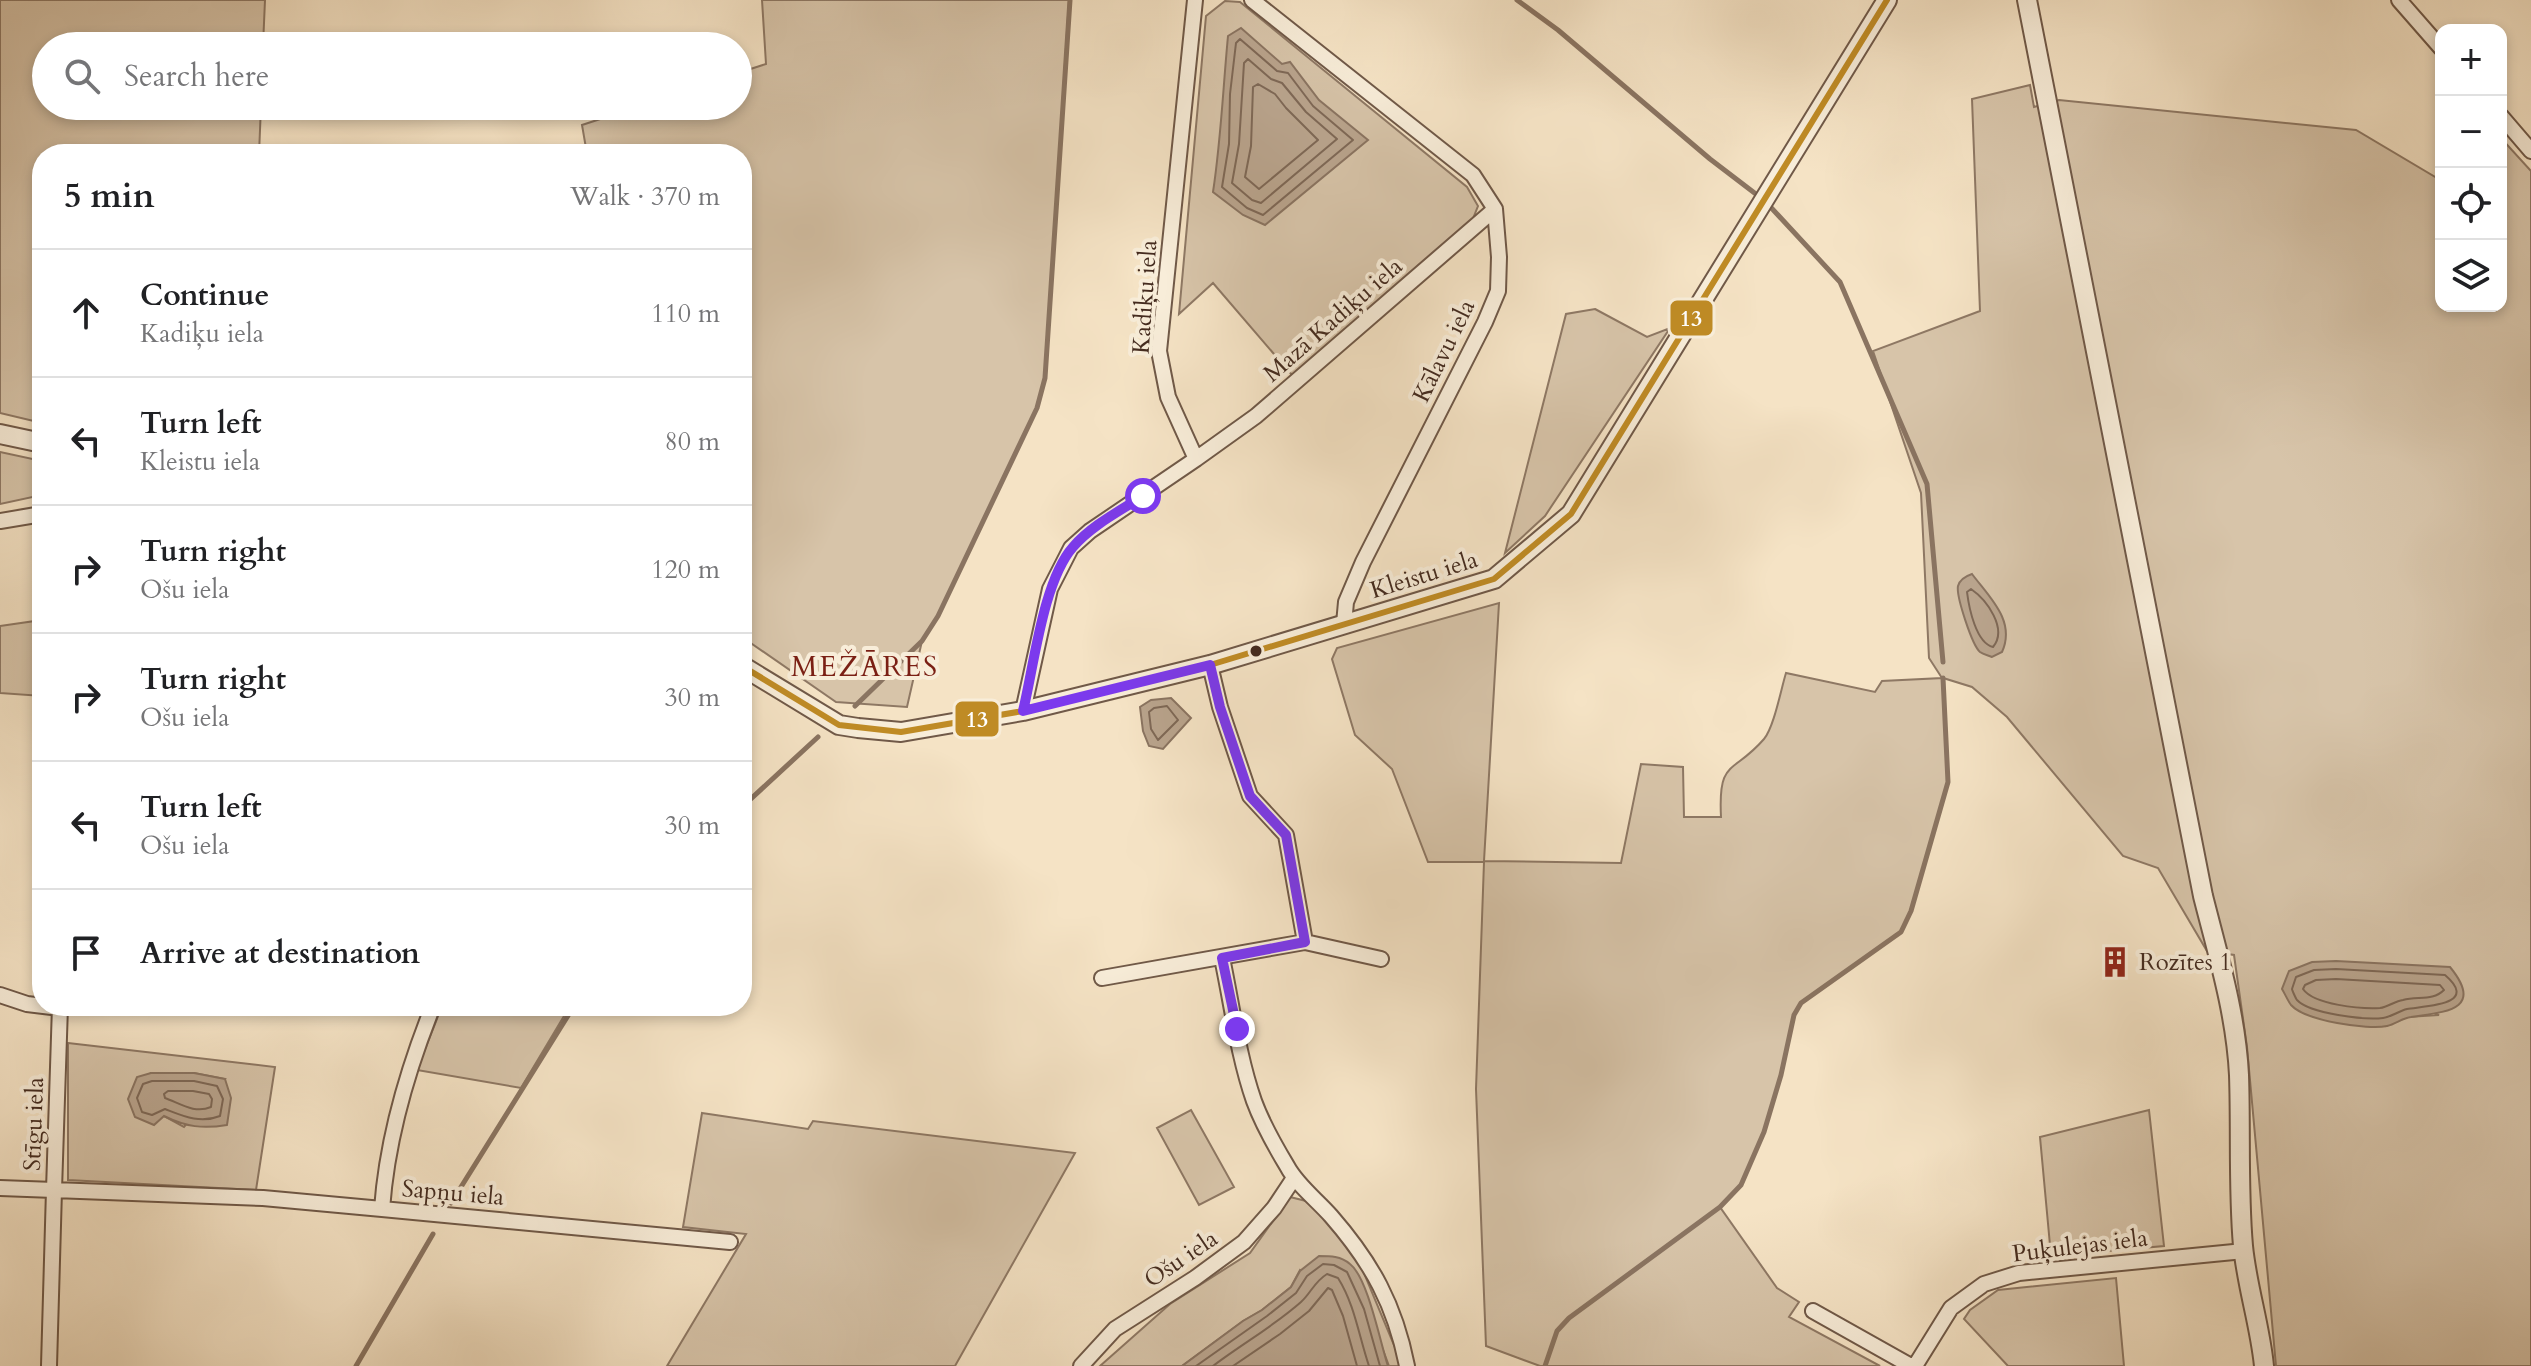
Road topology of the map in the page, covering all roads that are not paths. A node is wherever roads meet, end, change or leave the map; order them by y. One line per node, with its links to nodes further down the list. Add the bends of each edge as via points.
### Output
1 (1195, 0): 12 (street, Kadiķu iela, via 1159,351 1168,397)
2 (1252, 0): 9 (street, Kālavu iela, via 1473,175)
3 (1887, 0): 15 (street, Kleistu iela, via 1571,514 1494,579)
4 (2027, 0): 32 (street, via 2203,896 2230,1001 2239,1074)
5 (2399, 0): 6 (street)
6 (2435, 41)
7 (2507, 123): 8 (street)
8 (2531, 151)
9 (1495, 209): 12 (street, Mazā Kadiķu iela, via 1256,416); 15 (street, Kālavu iela, via 1498,291 1363,562 1346,602)
10 (0, 434): 11 (street)
11 (32, 441)
12 (1196, 459): 18 (street, via 1071,548 1050,589)
13 (32, 516): 14 (street)
14 (0, 521)
15 (1344, 624): 16 (street, Kleistu iela)
16 (1210, 665): 18 (street, Kleistu iela); 19 (street, via 1250,796 1286,835)
17 (752, 672): 18 (street, Kleistu iela, via 839,725 858,728 901,732)
18 (1023, 711)
19 (1305, 942): 20 (street); 21 (street)
20 (1222, 958): 22 (street); 27 (street, via 1254,1101)
21 (1381, 959)
22 (1102, 978)
23 (0, 995): 24 (street)
24 (32, 1004)
25 (60, 1016): 29 (street, Stīgu iela)
26 (429, 1016): 30 (street, Sapņu iela, via 405,1082)
27 (1294, 1178): 35 (street, Ošu iela, via 1244,1242 1115,1329); 36 (street, via 1379,1280 1396,1317)
28 (0, 1188): 29 (street, Stīgu iela)
29 (54, 1190): 30 (street, via 263,1198); 34 (street)
30 (382, 1209): 31 (street, Sapņu iela)
31 (730, 1242)
32 (2244, 1251): 37 (street, Puķulejas iela, via 2019,1273 1984,1284 1951,1308); 38 (street)
33 (1813, 1311): 37 (street)
34 (49, 1366)
35 (1081, 1366)
36 (1407, 1366)
37 (1913, 1366)
38 (2264, 1366)

